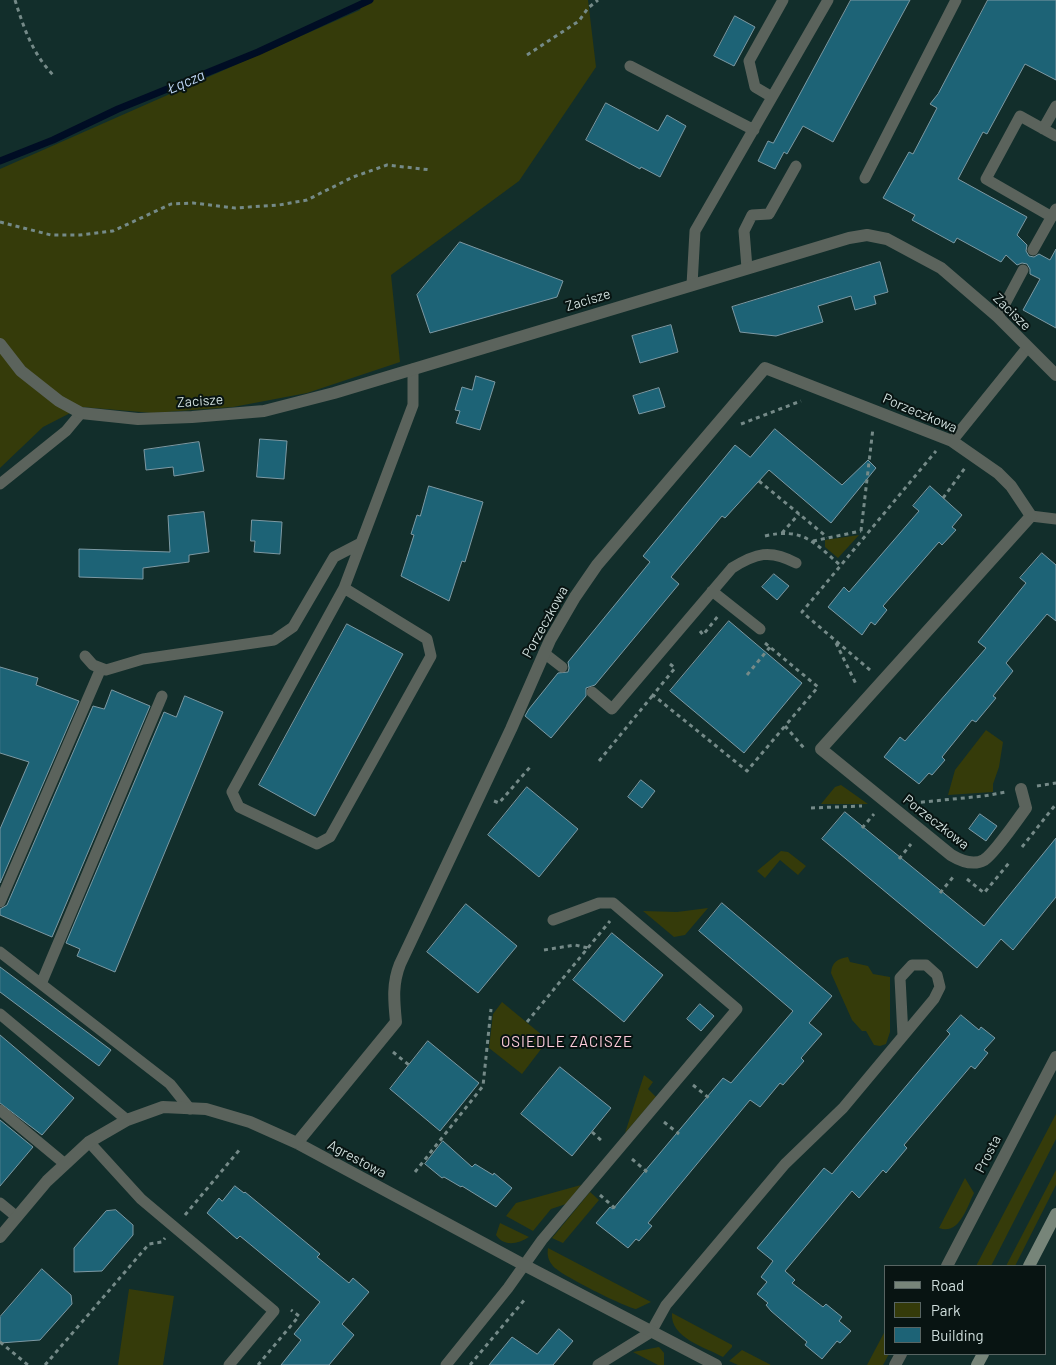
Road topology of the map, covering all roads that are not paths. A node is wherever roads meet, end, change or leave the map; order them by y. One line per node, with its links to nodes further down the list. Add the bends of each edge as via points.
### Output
1 (783, 0): 5 (lane, via 749,61 755,87)
2 (828, 0): 5 (lane)
3 (956, 0): 11 (lane)
4 (630, 66): 8 (lane)
5 (772, 97): 8 (lane)
6 (1056, 106): 7 (lane)
7 (1044, 129): 9 (lane); 12 (lane, via 1020,116 986,180)
8 (754, 130): 16 (lane, via 696,231)
9 (1056, 136)
10 (796, 166): 14 (lane, via 769,214 752,215 744,231)
11 (865, 178)
12 (1054, 213): 13 (lane)
13 (1033, 250)
14 (747, 268): 16 (street, Zacisze); 17 (street, Zacisze, via 868,234 887,239 942,268)
15 (1023, 270): 17 (lane)
16 (692, 285): 20 (street, Zacisze)
17 (998, 317): 19 (street, Zacisze)
18 (0, 344): 22 (street, Zacisze, via 21,371 59,401)
19 (1027, 348): 21 (street, Zacisze); 23 (lane)
20 (413, 368): 22 (street, Zacisze, via 334,394 264,411 138,419); 27 (lane, via 413,405)
21 (1056, 375)
22 (81, 413): 24 (lane, via 66,431)
23 (952, 441): 25 (street, Porzeczkowa, via 998,473); 32 (street, Porzeczkowa, via 765,368 597,565 574,597)
24 (0, 484)
25 (1031, 516): 26 (lane); 38 (street, Porzeczkowa, via 821,749 884,807 962,862 985,860 1026,808)
26 (1056, 519)
27 (361, 543): 29 (lane); 35 (lane, via 334,557 293,626 274,640 143,659 106,670)
28 (796, 563): 30 (lane, via 779,554 749,558 732,568)
29 (344, 588): 29 (lane, via 232,792 239,808 317,844 330,837 431,656 427,639)
30 (712, 591): 31 (lane); 36 (lane, via 612,709)
31 (760, 629)
32 (544, 653): 34 (lane); 50 (street, Porzeczkowa, via 395,977 396,1022)
33 (85, 656): 35 (lane)
34 (562, 667)
35 (101, 668): 39 (lane)
36 (592, 692)
37 (162, 696): 42 (lane)
38 (1021, 789)
39 (0, 902)
40 (553, 920): 58 (lane, via 606,902 620,909 737,1009 542,1240)
41 (0, 952): 42 (lane)
42 (41, 984): 46 (lane, via 170,1084)
43 (0, 1014): 48 (lane)
44 (903, 1036): 44 (lane, via 900,978 912,966 926,965 937,975 940,987); 59 (lane, via 843,1108 785,1164 666,1305)
45 (1056, 1057): 56 (street, Prosta)
46 (190, 1109): 48 (street, Agrestowa, via 163,1107); 50 (street, Agrestowa, via 206,1109 250,1122)
47 (0, 1110): 51 (lane)
48 (127, 1120): 49 (street, Agrestowa)
49 (89, 1142): 51 (street, Agrestowa); 60 (lane, via 141,1199 274,1311)
50 (297, 1143): 58 (street, Agrestowa)
51 (65, 1164): 54 (street, Agrestowa)
52 (0, 1203): 54 (lane)
53 (1056, 1214): 57 (street)
54 (17, 1217): 55 (street, Agrestowa)
55 (0, 1237)
56 (948, 1265)
57 (1030, 1265)
58 (524, 1266): 59 (street, Agrestowa); 61 (lane)
59 (651, 1332): 62 (lane); 63 (street, Agrestowa)
60 (229, 1365)
61 (446, 1365)
62 (598, 1365)
63 (716, 1365)

